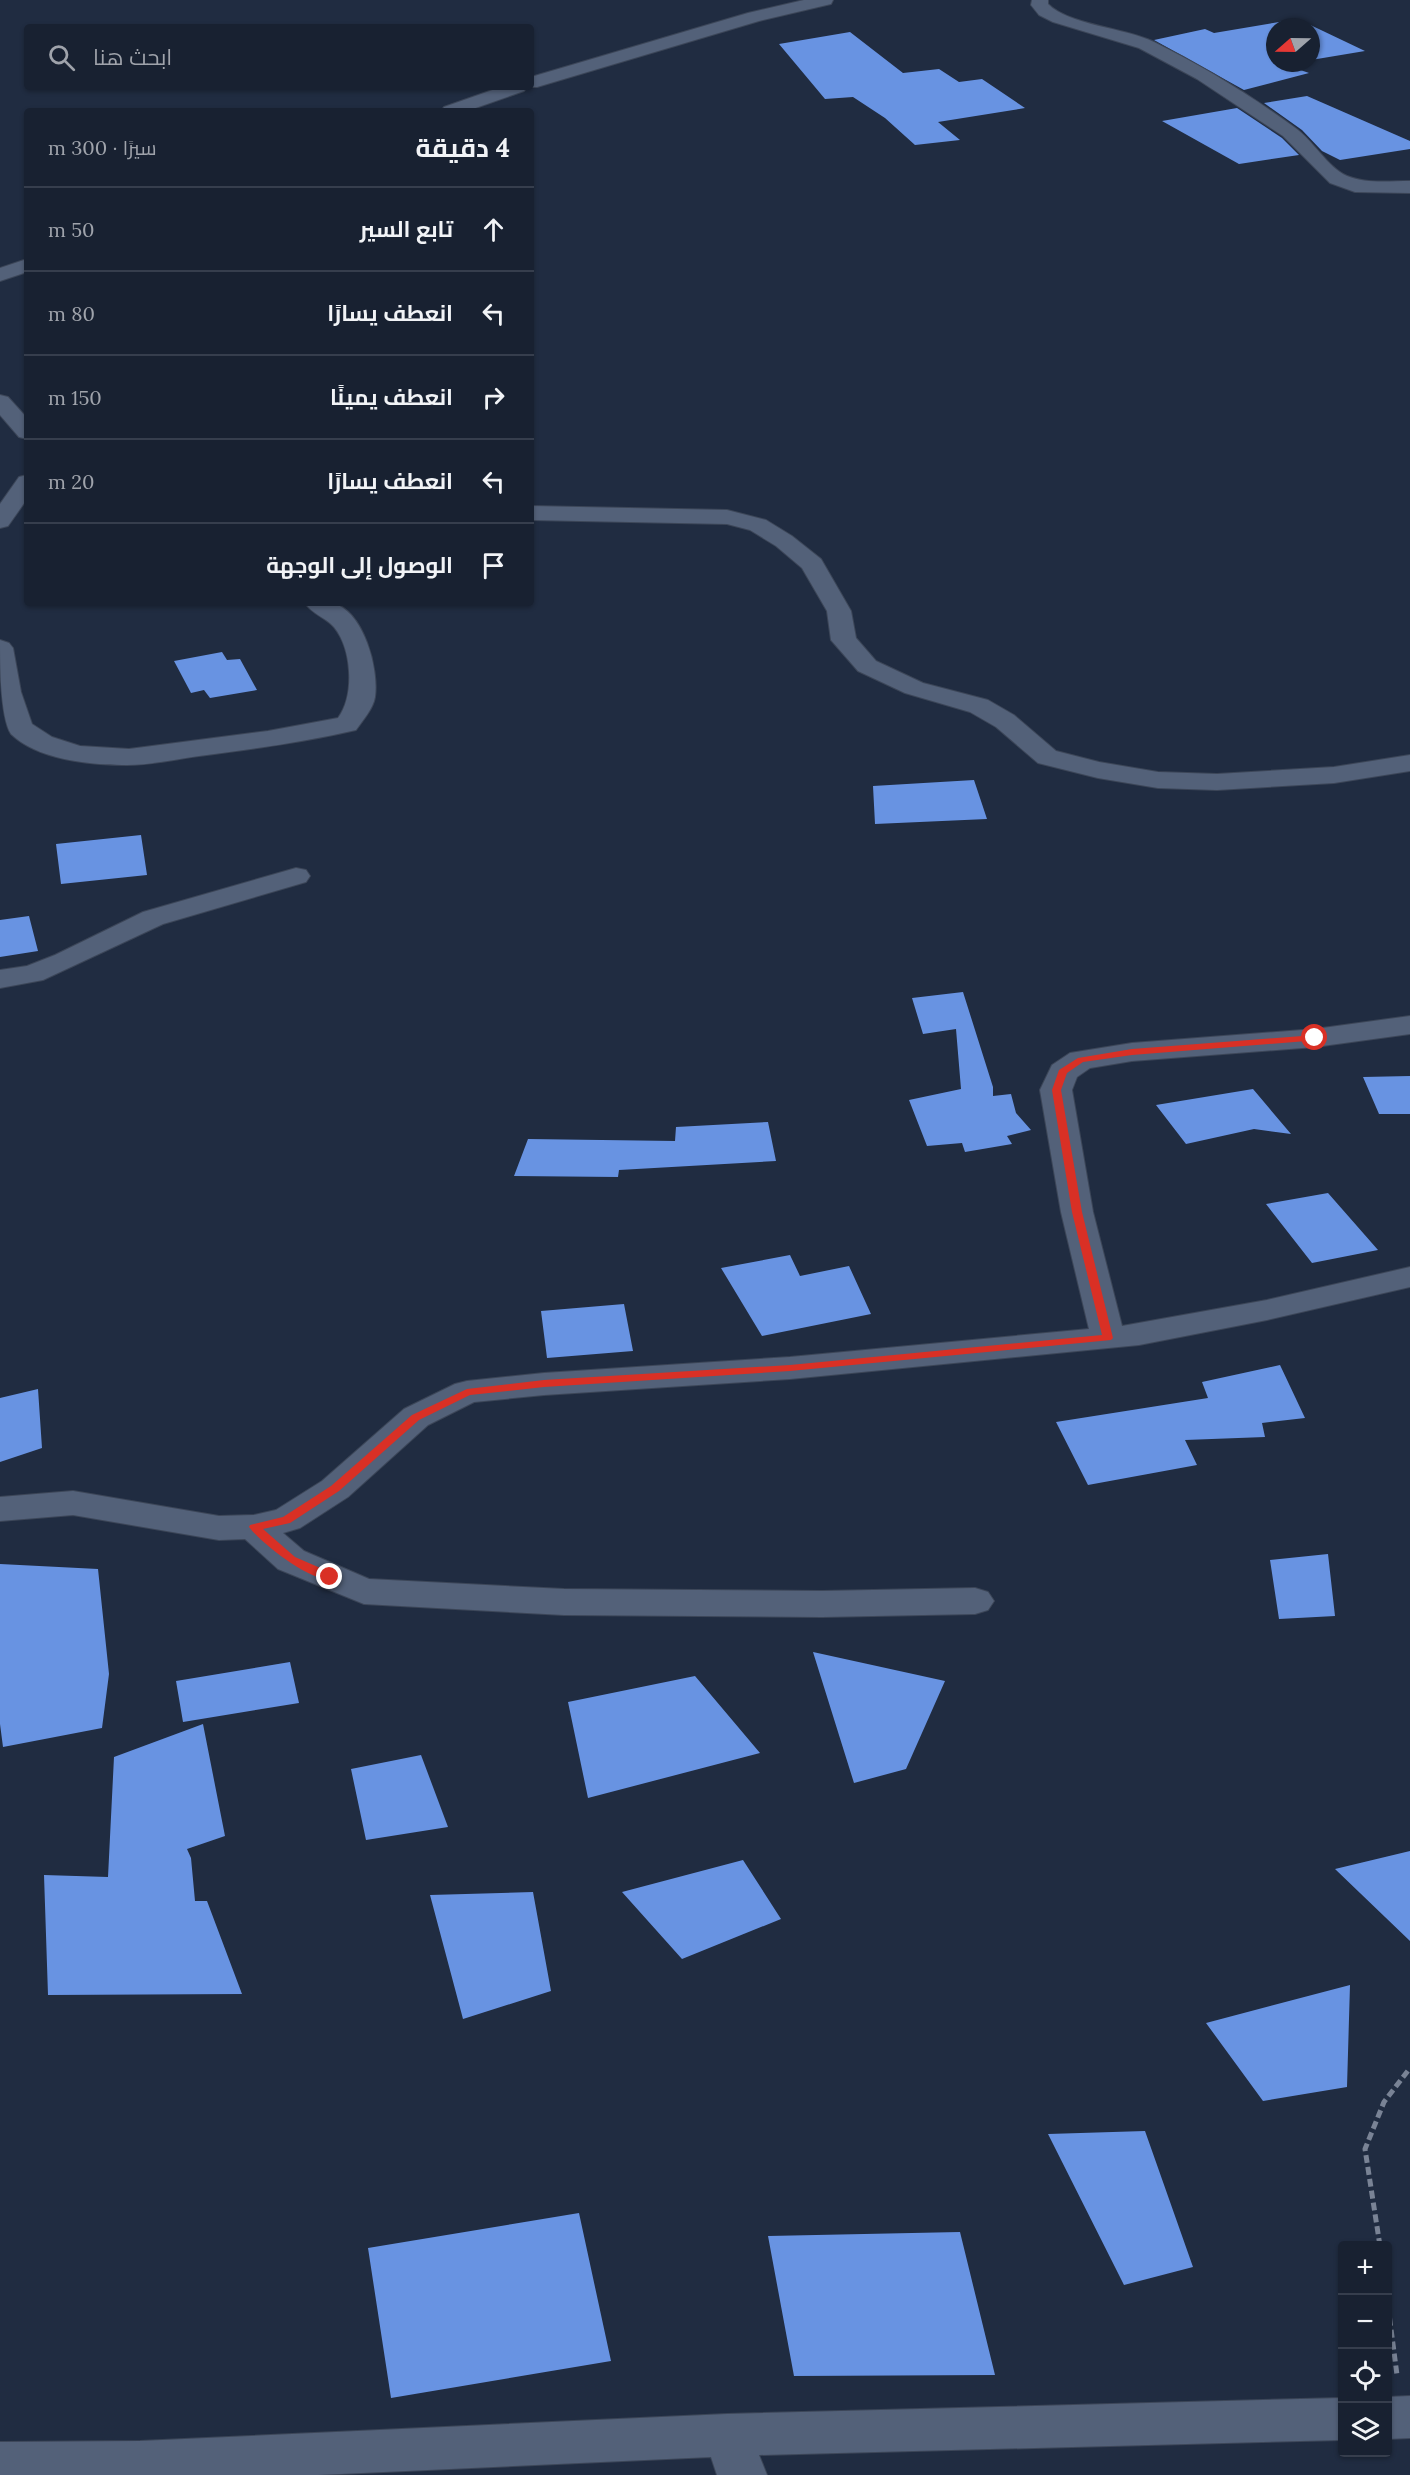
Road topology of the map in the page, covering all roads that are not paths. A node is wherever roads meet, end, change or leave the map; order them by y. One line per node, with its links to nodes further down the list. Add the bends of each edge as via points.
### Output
1 (825, 0): 3 (street, via 754,16)
2 (1040, 0): 6 (street, via 1039,5 1052,15 1145,44 1203,75 1290,132 1336,179 1355,186)
3 (534, 82)
4 (510, 90): 5 (street)
5 (458, 108)
6 (1410, 187)
7 (24, 266): 8 (street)
8 (0, 275)
9 (0, 402): 10 (street)
10 (24, 429)
11 (24, 486): 13 (street)
12 (534, 513): 16 (street, via 727,517 758,525 812,564 839,611 844,640 867,666 914,688 979,706 1005,721 1047,757 1158,780 1217,782 1334,775)
13 (0, 521)
14 (322, 606): 15 (street, via 346,626 354,642 362,696 347,724 268,739 129,757 78,754 43,743 20,728)
15 (0, 648)
16 (1410, 763)
17 (296, 876): 18 (street, via 153,918 33,974)
18 (0, 979)
19 (1410, 1025): 21 (street, via 1315,1038 1132,1052 1081,1060 1062,1072 1056,1090 1071,1179)
20 (1410, 1277): 21 (street, via 1255,1312)
21 (1108, 1338): 23 (street, via 790,1368 467,1392 416,1418 335,1489 287,1520)
22 (0, 1509): 23 (street, via 73,1503 219,1528)
23 (254, 1527): 24 (street, via 291,1560 364,1591 564,1602)
24 (975, 1601)
25 (1338, 2419): 26 (street)
26 (735, 2455): 27 (street)
27 (0, 2463)

